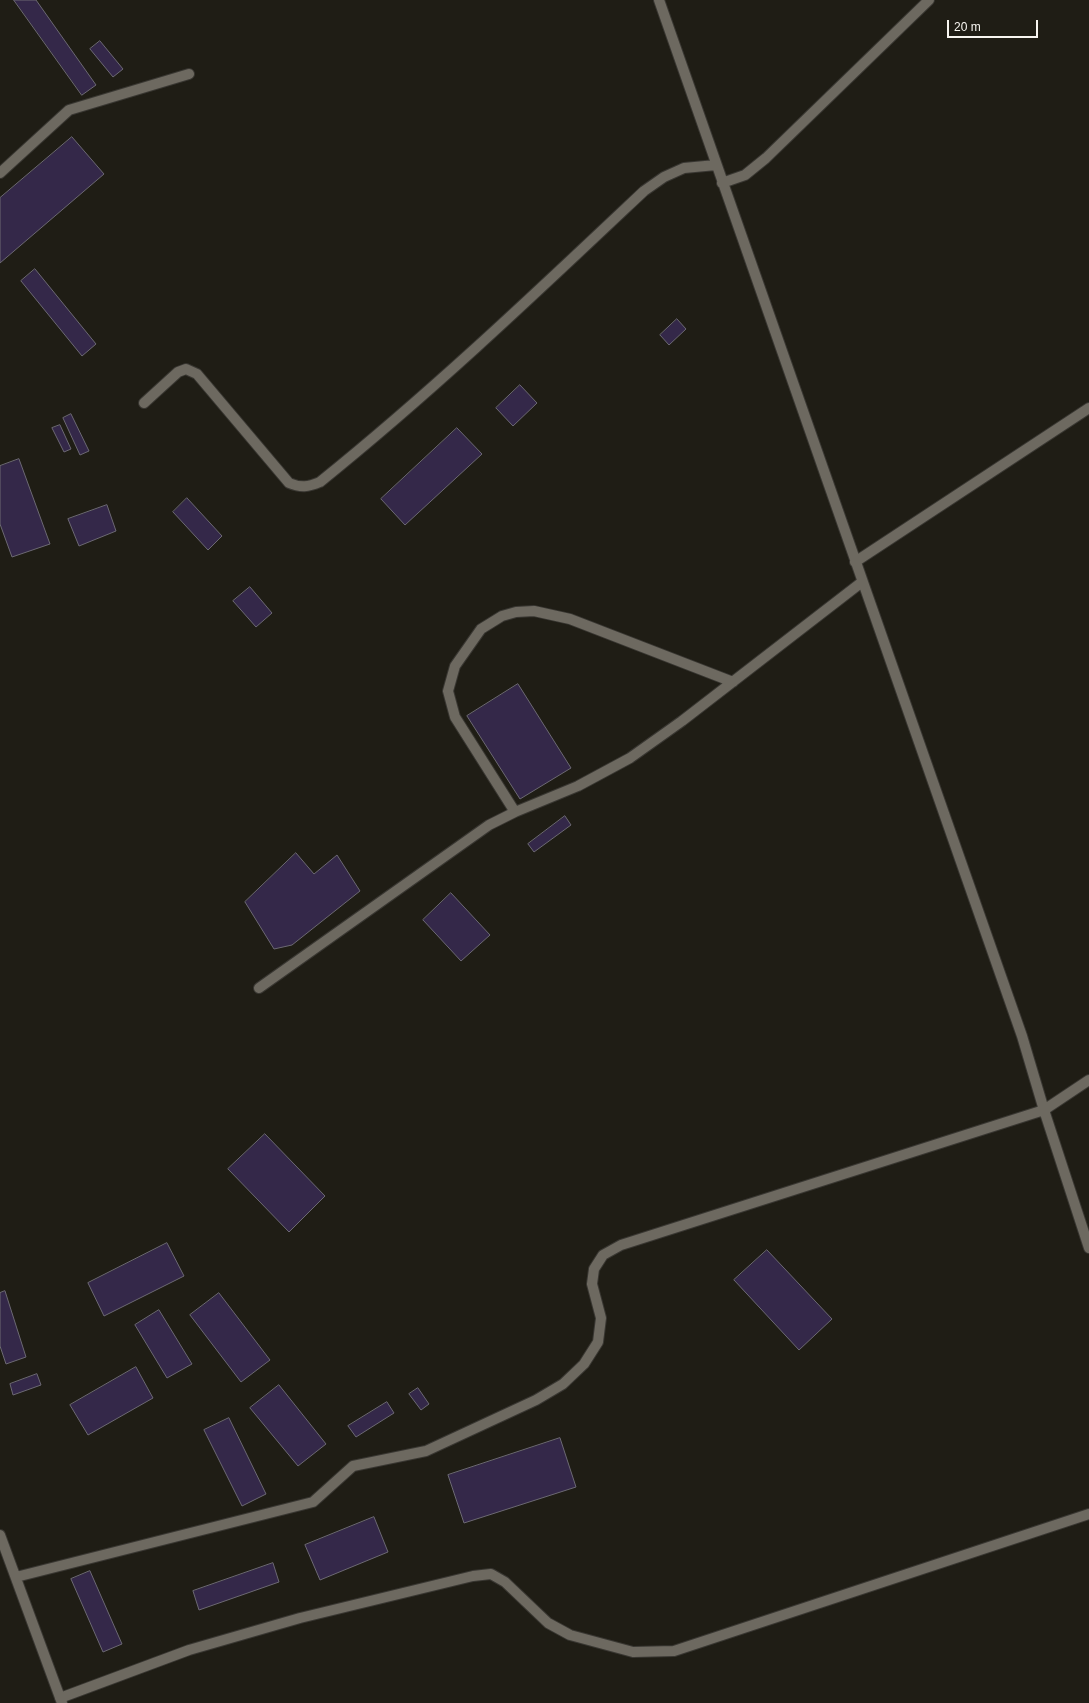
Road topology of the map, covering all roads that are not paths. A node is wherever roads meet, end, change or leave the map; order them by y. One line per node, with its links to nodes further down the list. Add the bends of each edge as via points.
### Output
1 (659, 0): 4 (street)
2 (929, 0): 6 (street, via 766,158 744,174)
3 (190, 74): 5 (street, via 69,110)
4 (716, 164): 6 (street); 7 (street, via 684,168 664,177 644,191 414,405 320,482 308,487 298,487 289,483 197,374 186,369 178,372)
5 (0, 174)
6 (722, 183): 9 (street)
7 (144, 403)
8 (1089, 408): 9 (street)
9 (855, 562): 10 (street)
10 (862, 582): 11 (street); 15 (street, via 1022,1036)
11 (733, 682): 12 (street, via 630,758 578,786); 12 (street, via 570,619 534,611 502,616 481,629 472,641 455,666 448,691 455,717)
12 (515, 812): 13 (street, via 489,825)
13 (259, 988)
14 (1089, 1080): 15 (street)
15 (1044, 1110): 16 (street); 19 (street, via 621,1245 603,1254 594,1269 592,1284 601,1318 598,1342 584,1364 563,1384 536,1400 426,1451 353,1466 313,1502)
16 (1089, 1248)
17 (1089, 1514): 20 (street, via 674,1651 633,1652 570,1635 548,1623 506,1582 491,1574 473,1576 300,1618 189,1650)
18 (0, 1535): 19 (street)
19 (16, 1578): 20 (street)
20 (61, 1701)

